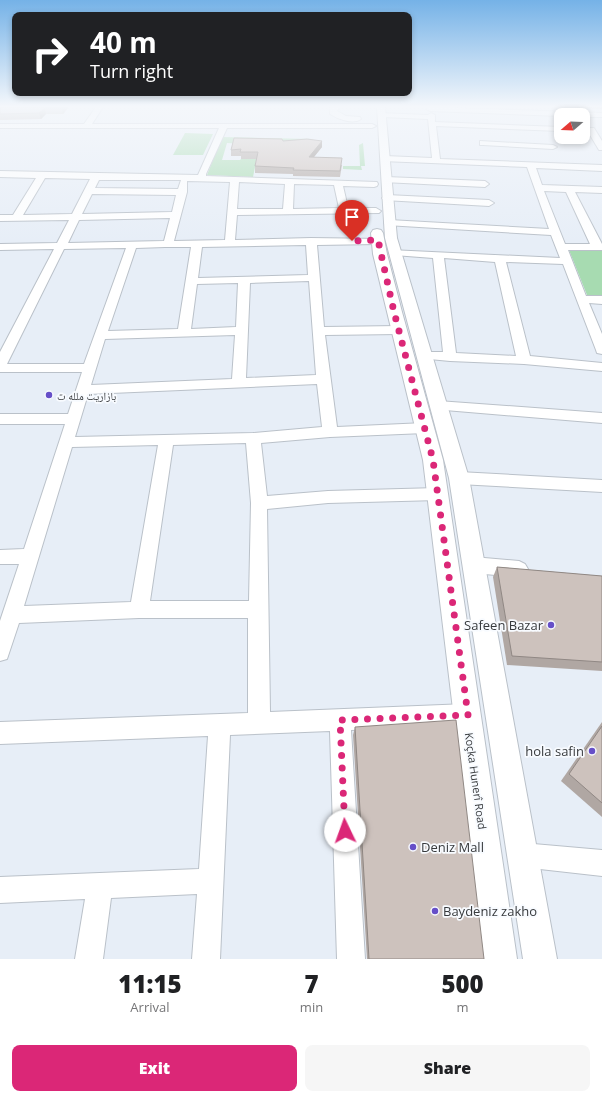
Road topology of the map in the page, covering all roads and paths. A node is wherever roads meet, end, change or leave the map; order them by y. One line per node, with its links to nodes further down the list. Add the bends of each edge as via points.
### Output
1 (212, 152): 17 (street)
2 (379, 152): 26 (main road)
3 (435, 152): 10 (street)
4 (479, 152): 9 (street)
5 (486, 152): 9 (street)
6 (511, 152): 9 (street)
7 (547, 152): 11 (street)
8 (564, 152): 12 (street)
9 (483, 155): 10 (street); 11 (street); 26 (street); 27 (street)
10 (436, 161): 26 (street)
11 (531, 165): 21 (street)
12 (602, 168)
13 (0, 174): 14 (street)
14 (42, 175): 15 (street); 34 (street)
15 (96, 177): 16 (street); 24 (street)
16 (186, 178): 17 (street); 25 (street)
17 (202, 178): 18 (street)
18 (235, 180): 19 (street); 30 (street)
19 (290, 182): 20 (street); 28 (street)
20 (338, 183): 26 (street); 29 (street)
21 (538, 188): 22 (street); 36 (street)
22 (569, 189): 23 (street); 44 (street)
23 (602, 190)
24 (89, 191): 25 (street); 32 (street)
25 (182, 192): 31 (street)
26 (384, 206): 27 (street); 29 (street); 35 (street); 37 (street); 46 (street); 54 (main road)
27 (491, 210): 35 (street)
28 (288, 211): 29 (street); 30 (street)
29 (344, 211)
30 (233, 212): 38 (street)
31 (175, 215): 32 (street); 41 (street)
32 (76, 217): 34 (street); 43 (street)
33 (0, 218): 34 (street)
34 (16, 218)
35 (496, 229): 36 (street)
36 (555, 232): 42 (street)
37 (311, 241): 38 (street); 49 (street)
38 (230, 243): 39 (street)
39 (197, 244): 41 (street); 51 (street)
40 (132, 245): 41 (street); 43 (street); 58 (street)
41 (168, 245)
42 (562, 246): 44 (street); 48 (street)
43 (61, 247): 45 (street); 63 (street)
44 (600, 247)
45 (0, 248)
46 (438, 255): 47 (street); 61 (street)
47 (500, 259): 48 (street); 62 (street)
48 (568, 261): 52 (street)
49 (314, 278): 50 (street); 56 (street)
50 (244, 280): 51 (street); 55 (street)
51 (193, 281): 57 (street)
52 (581, 299): 53 (street); 59 (street)
53 (602, 300)
54 (402, 318): 56 (street); 60 (main road); 73 (main road, Koçka Hunerî Road)
55 (242, 331): 57 (street); 67 (street)
56 (318, 331): 66 (street)
57 (184, 333): 58 (street)
58 (100, 335): 65 (street)
59 (601, 342)
60 (424, 355): 61 (street); 69 (main road)
61 (450, 357): 62 (street)
62 (524, 360): 64 (street)
63 (0, 366): 65 (street)
64 (602, 367)
65 (89, 368): 68 (street)
66 (322, 379): 67 (street); 74 (street)
67 (240, 382): 68 (street)
68 (83, 390): 72 (street)
69 (438, 406): 70 (street); 78 (main road)
70 (602, 418)
71 (0, 419): 72 (street)
72 (73, 419): 77 (street)
73 (425, 428): 74 (street); 80 (main road, Koçka Hunerî Road)
74 (330, 432): 75 (street)
75 (253, 438): 76 (street); 81 (street)
76 (166, 440): 77 (street); 87 (street)
77 (66, 442): 82 (street)
78 (459, 478): 79 (street); 84 (main road)
79 (602, 486)
80 (438, 494): 81 (street, via 328,497); 90 (main road, Koçka Hunerî Road)
81 (259, 503): 86 (street)
82 (30, 556): 83 (street); 88 (street)
83 (0, 557)
84 (473, 565): 85 (street); 95 (main road)
85 (534, 571)
86 (258, 608): 87 (street); 92 (street)
87 (139, 610): 88 (street)
88 (12, 615): 89 (street)
89 (0, 652)
90 (468, 715): 91 (street); 103 (main road, Koçka Hunerî Road)
91 (340, 720): 92 (street); 102 (street)
92 (259, 723): 93 (street)
93 (220, 724): 94 (street); 97 (street)
94 (0, 732)
95 (522, 855): 96 (street); 104 (main road)
96 (602, 863)
97 (210, 881): 98 (street); 101 (street)
98 (100, 886): 99 (street); 100 (street)
99 (0, 890)
100 (89, 959)
101 (206, 959)
102 (351, 959)
103 (500, 959)
104 (540, 959)

